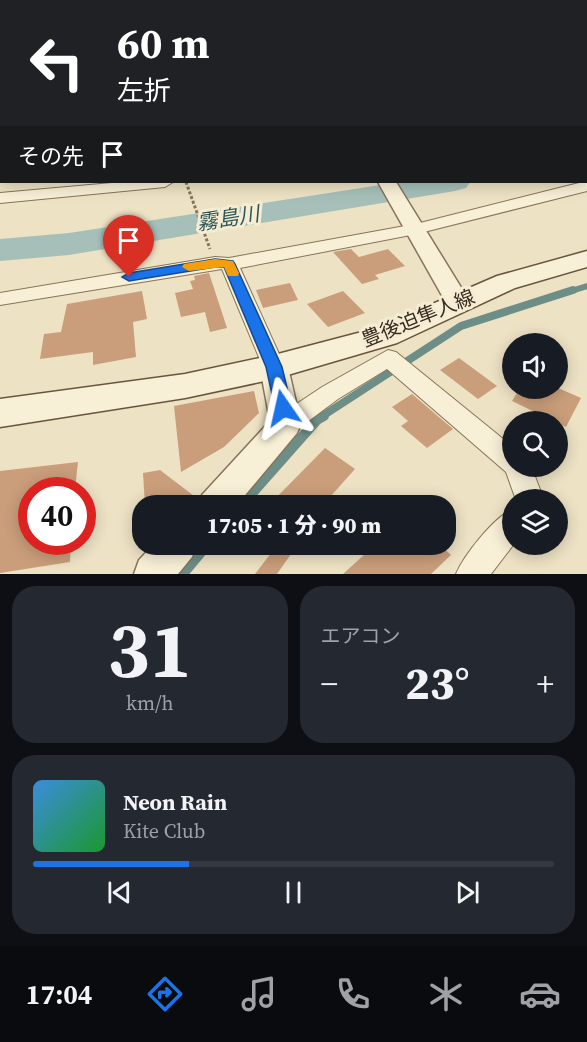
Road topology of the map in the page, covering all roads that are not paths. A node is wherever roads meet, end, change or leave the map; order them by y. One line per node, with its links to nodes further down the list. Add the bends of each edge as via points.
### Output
1 (213, 0): 2 (lane)
2 (250, 0)
3 (155, 183): 6 (street)
4 (388, 183): 7 (street)
5 (587, 186): 7 (street)
6 (0, 198)
7 (416, 230): 9 (street); 11 (street)
8 (587, 259): 11 (main road, 豊後迫隼人線, via 506,282)
9 (222, 263): 10 (street); 12 (street)
10 (0, 299)
11 (458, 302): 12 (main road, 豊後迫隼人線, via 386,336)
12 (274, 367): 13 (main road, 豊後迫隼人線, via 185,386); 14 (street)
13 (0, 413)
14 (286, 424): 15 (street, via 330,393 398,365); 16 (street)
15 (502, 454)
16 (224, 495)
17 (502, 537): 20 (street)
18 (169, 555): 19 (street)
19 (153, 574)
20 (472, 574)

